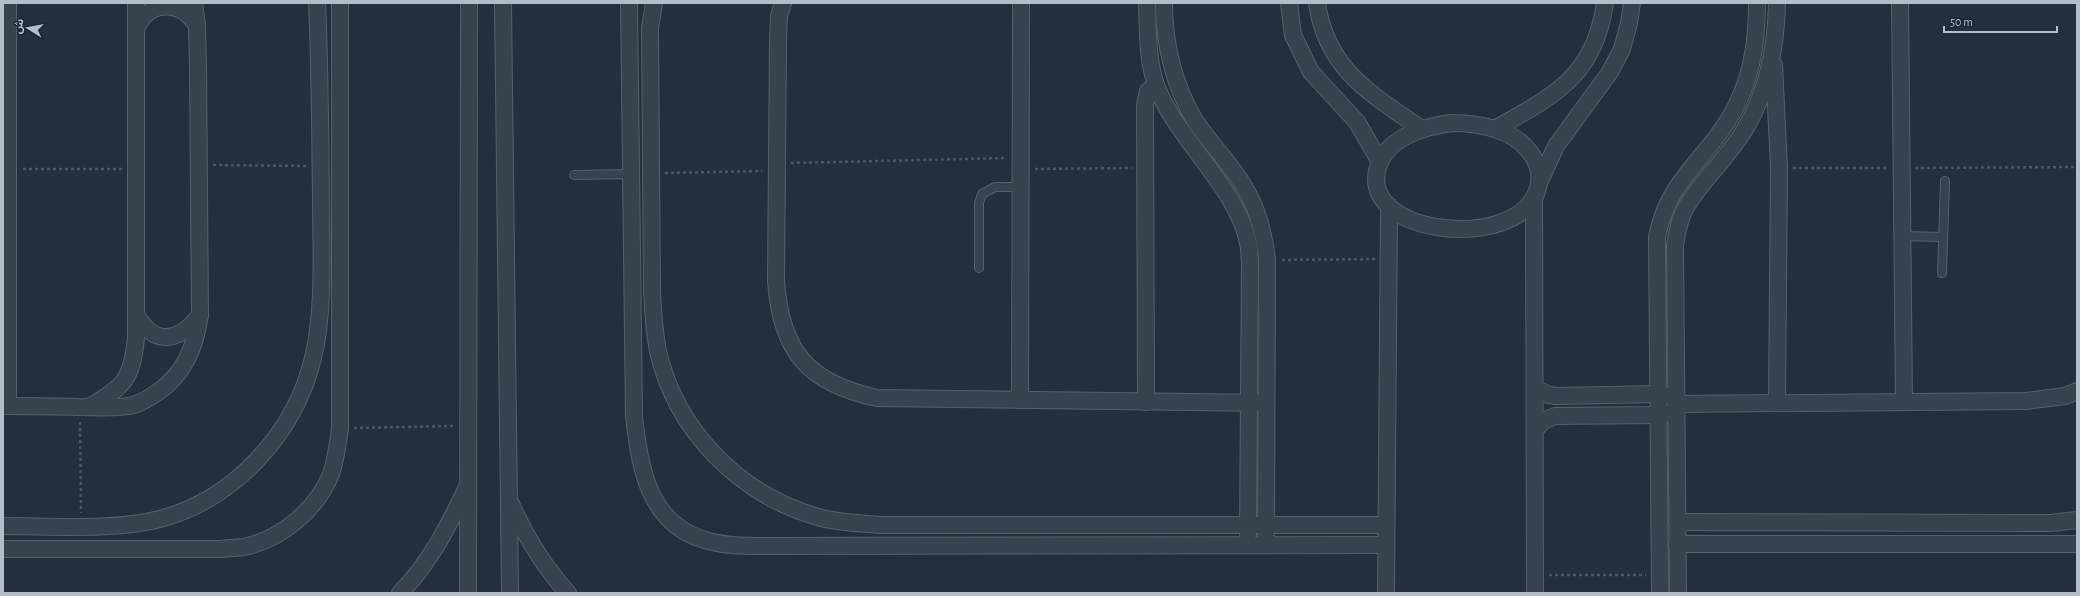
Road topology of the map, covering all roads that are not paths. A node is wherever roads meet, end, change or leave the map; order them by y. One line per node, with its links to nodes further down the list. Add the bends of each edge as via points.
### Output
1 (8, 3): 42 (street)
2 (136, 3): 22 (street)
3 (194, 3): 21 (street)
4 (317, 3): 26 (street)
5 (340, 3): 24 (street)
6 (469, 3): 61 (street)
7 (503, 3): 62 (street)
8 (629, 3): 31 (street)
9 (654, 3): 30 (street, via 650,28)
10 (783, 3): 50 (street, via 779,16 778,40 776,282 784,330 795,352 812,371 832,385 877,398)
11 (1021, 3): 35 (street)
12 (1147, 3): 25 (street, via 1148,43)
13 (1164, 3): 54 (street, via 1167,41 1181,94 1195,120 1242,182 1260,219 1267,260)
14 (1288, 3): 29 (street, via 1294,35 1311,72 1356,122)
15 (1317, 3): 27 (street, via 1320,23 1329,47 1344,68 1361,86)
16 (1605, 3): 28 (street, via 1602,26 1591,52 1575,76 1554,95)
17 (1632, 3): 33 (street, via 1622,49 1610,72 1556,146)
18 (1757, 3): 49 (street, via 1754,56 1739,100 1723,128 1673,192 1660,221 1657,252)
19 (1777, 3): 23 (street)
20 (1900, 3): 38 (street)
21 (197, 26): 22 (street, via 183,9 161,6 150,10 142,17); 44 (street)
22 (137, 28): 43 (street)
23 (1773, 54): 55 (street, via 1760,99 1745,129 1693,196 1684,210 1678,227 1675,245); 56 (street, via 1779,168)
24 (340, 84): 26 (street); 78 (street, via 340,428 337,452 330,474 319,495 305,513 287,528 266,540 244,547 220,549)
25 (1156, 85): 51 (street, via 1148,91 1145,98); 53 (street, via 1180,129 1230,200 1241,220 1248,242)
26 (321, 86): 66 (street, via 318,327 313,358 291,413 276,438 256,461 235,481 210,498 187,510 159,519)
27 (1422, 129): 28 (street, via 1452,123 1481,125); 29 (street, via 1390,148)
28 (1495, 129): 33 (street, via 1527,149 1537,164)
29 (1380, 162): 37 (street, via 1378,189)
30 (651, 173): 31 (street); 45 (street, via 653,322)
31 (631, 174): 32 (lane); 46 (street)
32 (574, 175)
33 (1540, 181): 36 (street)
34 (1944, 181): 39 (lane)
35 (1021, 187): 40 (lane, via 994,187 982,194 979,203); 50 (street)
36 (1534, 198): 37 (street, via 1523,210 1509,218 1478,228 1462,230 1431,227 1416,222); 47 (street)
37 (1388, 206): 69 (street)
38 (1902, 236): 39 (lane); 52 (street)
39 (1943, 237): 41 (lane)
40 (979, 268)
41 (1942, 273)
42 (5, 275): 57 (street)
43 (136, 314): 44 (street, via 142,326 153,334 166,337 179,335 190,328); 58 (street, via 136,338 131,369 124,382 113,393)
44 (200, 315): 58 (street, via 197,336 190,355 180,372 166,386 150,398 135,404)
45 (658, 352): 46 (street); 67 (street, via 669,385 684,416 704,444 729,469 756,490 786,506 819,518 881,525)
46 (632, 353): 75 (street, via 637,445 650,495 663,514 701,539 724,544 775,546)
47 (1535, 388): 49 (street, via 1556,396); 60 (street)
48 (2077, 391): 52 (street, via 2065,396 2026,401)
49 (1658, 394): 55 (street, via 1668,396); 59 (street)
50 (1020, 400): 51 (street)
51 (1146, 402): 53 (street)
52 (1904, 402): 56 (street)
53 (1248, 403): 54 (street); 67 (street)
54 (1266, 403): 68 (street)
55 (1676, 404): 56 (street); 59 (street, via 1671,412); 64 (street)
56 (1777, 404)
57 (5, 406): 58 (street)
58 (84, 407)
59 (1658, 415): 60 (street, via 1555,416 1543,421); 85 (street)
60 (1535, 430): 84 (street)
61 (469, 482): 79 (street, via 448,526 429,557); 80 (street)
62 (509, 499): 81 (street); 82 (street, via 527,539 552,576)
63 (2077, 520): 65 (street)
64 (1677, 522): 65 (street); 71 (street)
65 (2051, 523): 72 (street)
66 (100, 525): 70 (street); 78 (street)
67 (1248, 525): 68 (street); 75 (street)
68 (1266, 525): 69 (street); 76 (street)
69 (1386, 525): 74 (street)
70 (3, 526)
71 (1677, 544): 72 (street); 86 (street)
72 (2052, 544): 73 (street)
73 (2077, 544)
74 (1386, 545): 76 (street); 83 (street)
75 (1248, 546): 76 (street)
76 (1266, 546)
77 (3, 549): 78 (street)
78 (100, 549)
79 (400, 593)
80 (468, 593)
81 (510, 593)
82 (568, 593)
83 (1386, 593)
84 (1535, 593)
85 (1660, 593)
86 (1678, 593)

